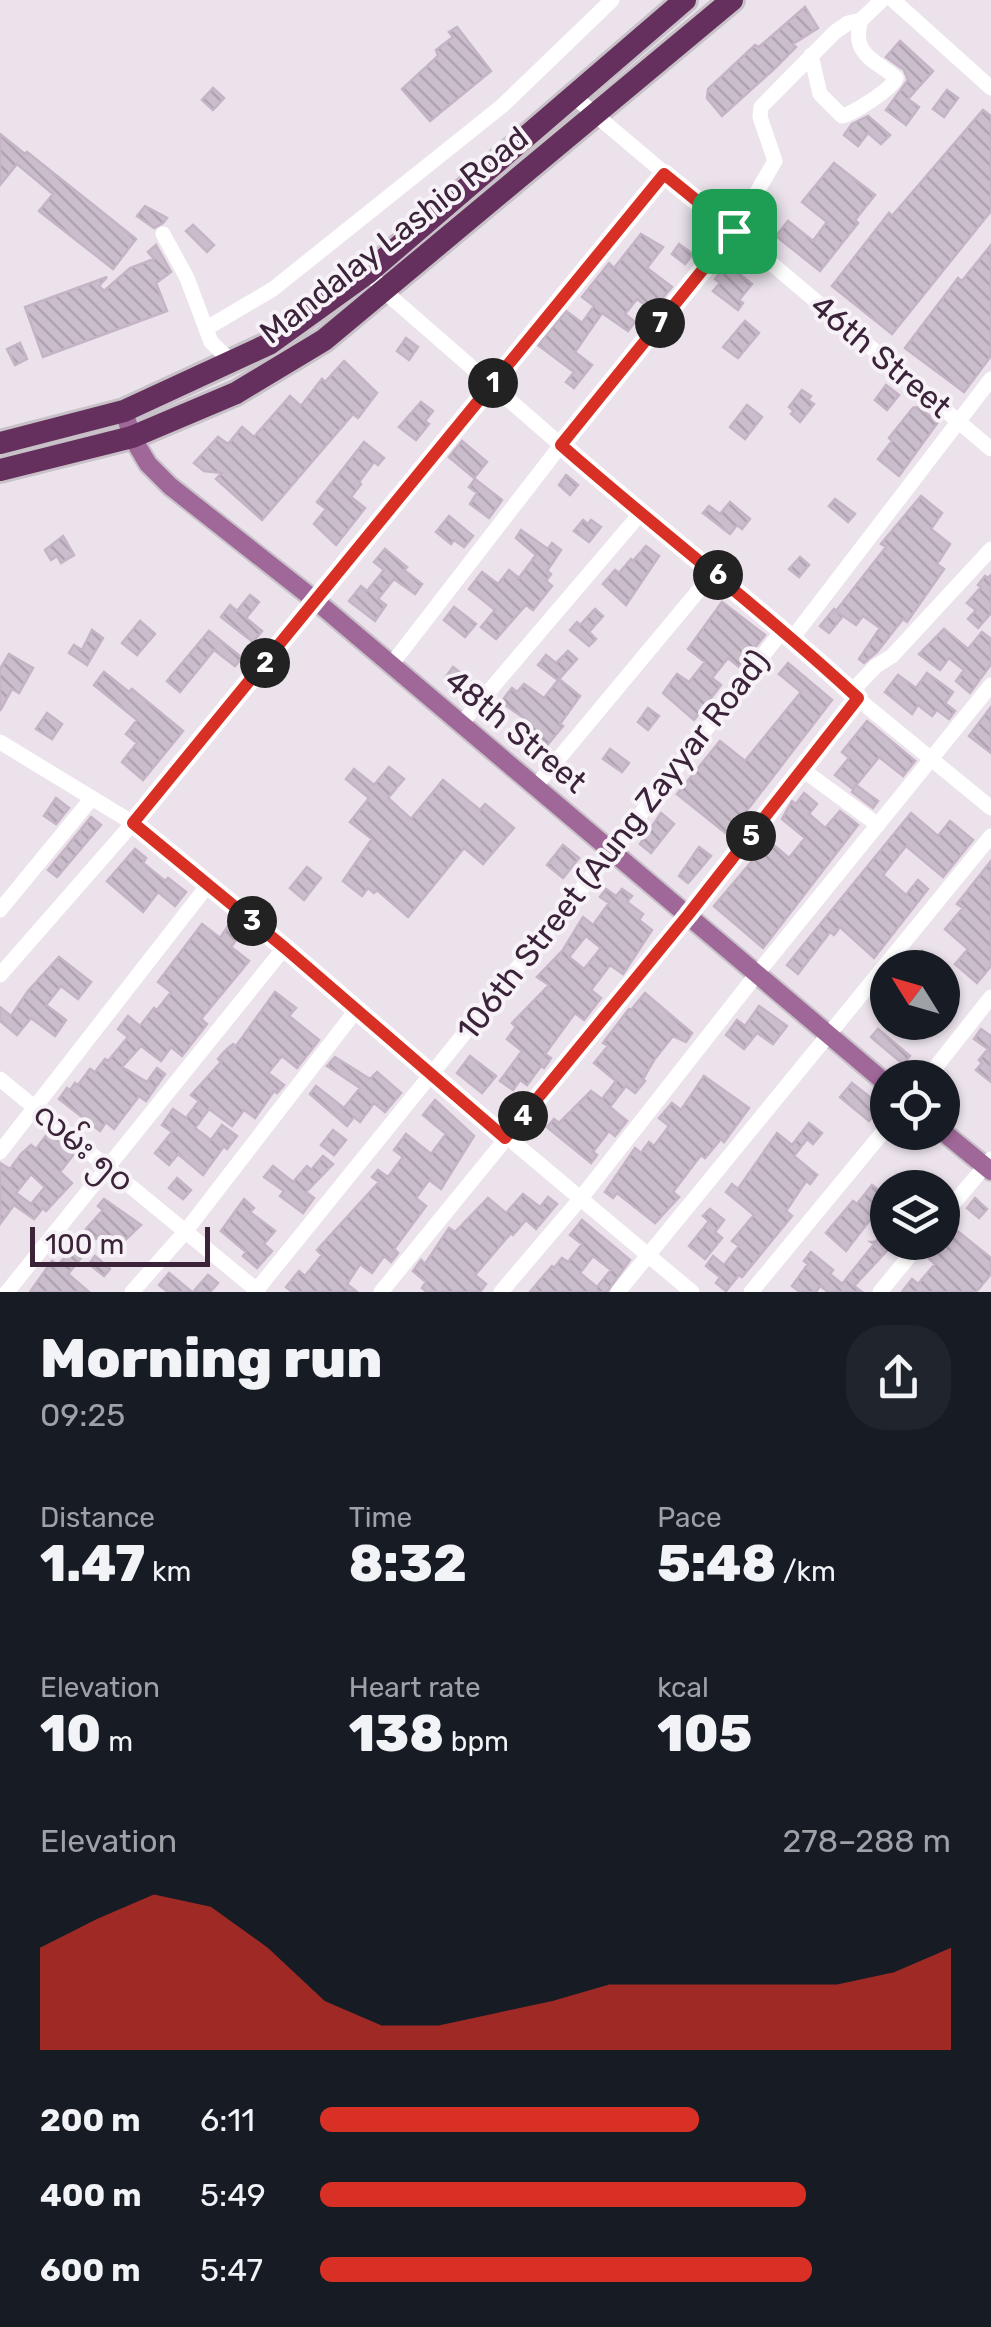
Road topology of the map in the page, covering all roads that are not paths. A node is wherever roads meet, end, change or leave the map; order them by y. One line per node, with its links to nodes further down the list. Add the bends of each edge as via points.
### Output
1 (612, 0): 18 (street, via 502,106 273,289)
2 (685, 0): 9 (highway)
3 (732, 0): 10 (highway, Mandalay Lashio Road)
4 (882, 0): 6 (street)
5 (893, 0): 8 (street)
6 (861, 20): 7 (street, via 842,26); 7 (street, via 858,39 875,66 896,78 893,86 842,116 820,94)
7 (812, 55): 14 (street, via 761,107 775,161)
8 (991, 88)
9 (572, 95): 10 (street, 46th Street); 11 (highway)
10 (595, 116): 12 (highway, Mandalay Lashio Road); 13 (street, 46th Street)
11 (510, 150): 12 (highway); 16 (highway)
12 (530, 170): 16 (highway, Mandalay Lashio Road)
13 (664, 174): 14 (street, 46th Street); 23 (street)
14 (734, 231): 26 (street, 46th Street); 29 (street)
15 (163, 234): 18 (street)
16 (376, 281): 17 (highway); 19 (highway, Mandalay Lashio Road); 23 (street)
17 (322, 305): 19 (highway); 20 (highway)
18 (206, 328): 20 (street, via 210,342)
19 (339, 328): 24 (highway, Mandalay Lashio Road)
20 (233, 363): 21 (highway)
21 (206, 376): 24 (highway); 25 (highway)
22 (991, 379): 26 (street, 106th Street (Aung Zayyar Road))
23 (492, 384): 29 (street); 35 (street)
24 (214, 402): 27 (highway, Mandalay Lashio Road)
25 (124, 411): 27 (main road, 48th Street); 28 (highway)
26 (956, 420): 30 (street, 46th Street); 36 (street, 106th Street (Aung Zayyar Road), via 878,529)
27 (132, 437): 31 (highway, Mandalay Lashio Road); 35 (main road, 48th Street, via 170,486)
28 (0, 443)
29 (561, 445): 32 (street); 37 (street)
30 (991, 449)
31 (0, 470)
32 (640, 514): 34 (street); 40 (street)
33 (991, 549): 39 (street)
34 (714, 572): 36 (street); 44 (street)
35 (316, 601): 37 (main road, 48th Street); 47 (street)
36 (787, 636): 39 (street); 50 (street, 106th Street (Aung Zayyar Road))
37 (391, 665): 40 (main road, 48th Street)
38 (991, 685): 42 (street)
39 (854, 695): 42 (street); 43 (street)
40 (460, 724): 44 (main road, 48th Street)
41 (0, 742): 45 (street)
42 (930, 760): 46 (street); 48 (street)
43 (803, 770): 48 (street); 53 (street)
44 (535, 787): 50 (main road, 48th Street)
45 (92, 798): 47 (street); 52 (street)
46 (991, 808)
47 (133, 823): 51 (street); 55 (street)
48 (878, 824): 56 (street)
49 (991, 836): 59 (street)
50 (612, 851): 53 (main road, 48th Street); 62 (street, 106th Street (Aung Zayyar Road))
51 (208, 886): 54 (street); 64 (street)
52 (0, 910)
53 (688, 915): 56 (main road, 48th Street); 65 (street)
54 (285, 948): 58 (street); 70 (street)
55 (0, 975)
56 (756, 975): 59 (main road, 48th Street); 72 (street)
57 (991, 997): 60 (street)
58 (357, 1009): 62 (street); 73 (street)
59 (830, 1035): 61 (main road, 48th Street); 74 (street)
60 (940, 1060)
61 (870, 1069)
62 (431, 1073): 65 (street); 76 (street, 106th Street (Aung Zayyar Road))
63 (0, 1079): 64 (street, လမ်း ၅၀)
64 (35, 1105): 68 (street); 70 (street, လမ်း ၅၀)
65 (505, 1138): 72 (street); 79 (street)
66 (960, 1144): 69 (main road)
67 (870, 1148): 83 (street)
68 (0, 1152)
69 (989, 1165): 71 (street)
70 (108, 1166): 73 (street, လမ်း ၅၀); 77 (street)
71 (960, 1197)
72 (581, 1198): 74 (street); 80 (street)
73 (185, 1232): 76 (street, လမ်း ၅၀); 78 (street)
74 (648, 1255): 81 (street); 82 (street)
75 (906, 1260): 84 (street)
76 (257, 1291)
77 (7, 1292)
78 (132, 1292)
79 (382, 1292)
80 (501, 1292)
81 (618, 1292)
82 (692, 1292)
83 (751, 1292)
84 (880, 1292)

